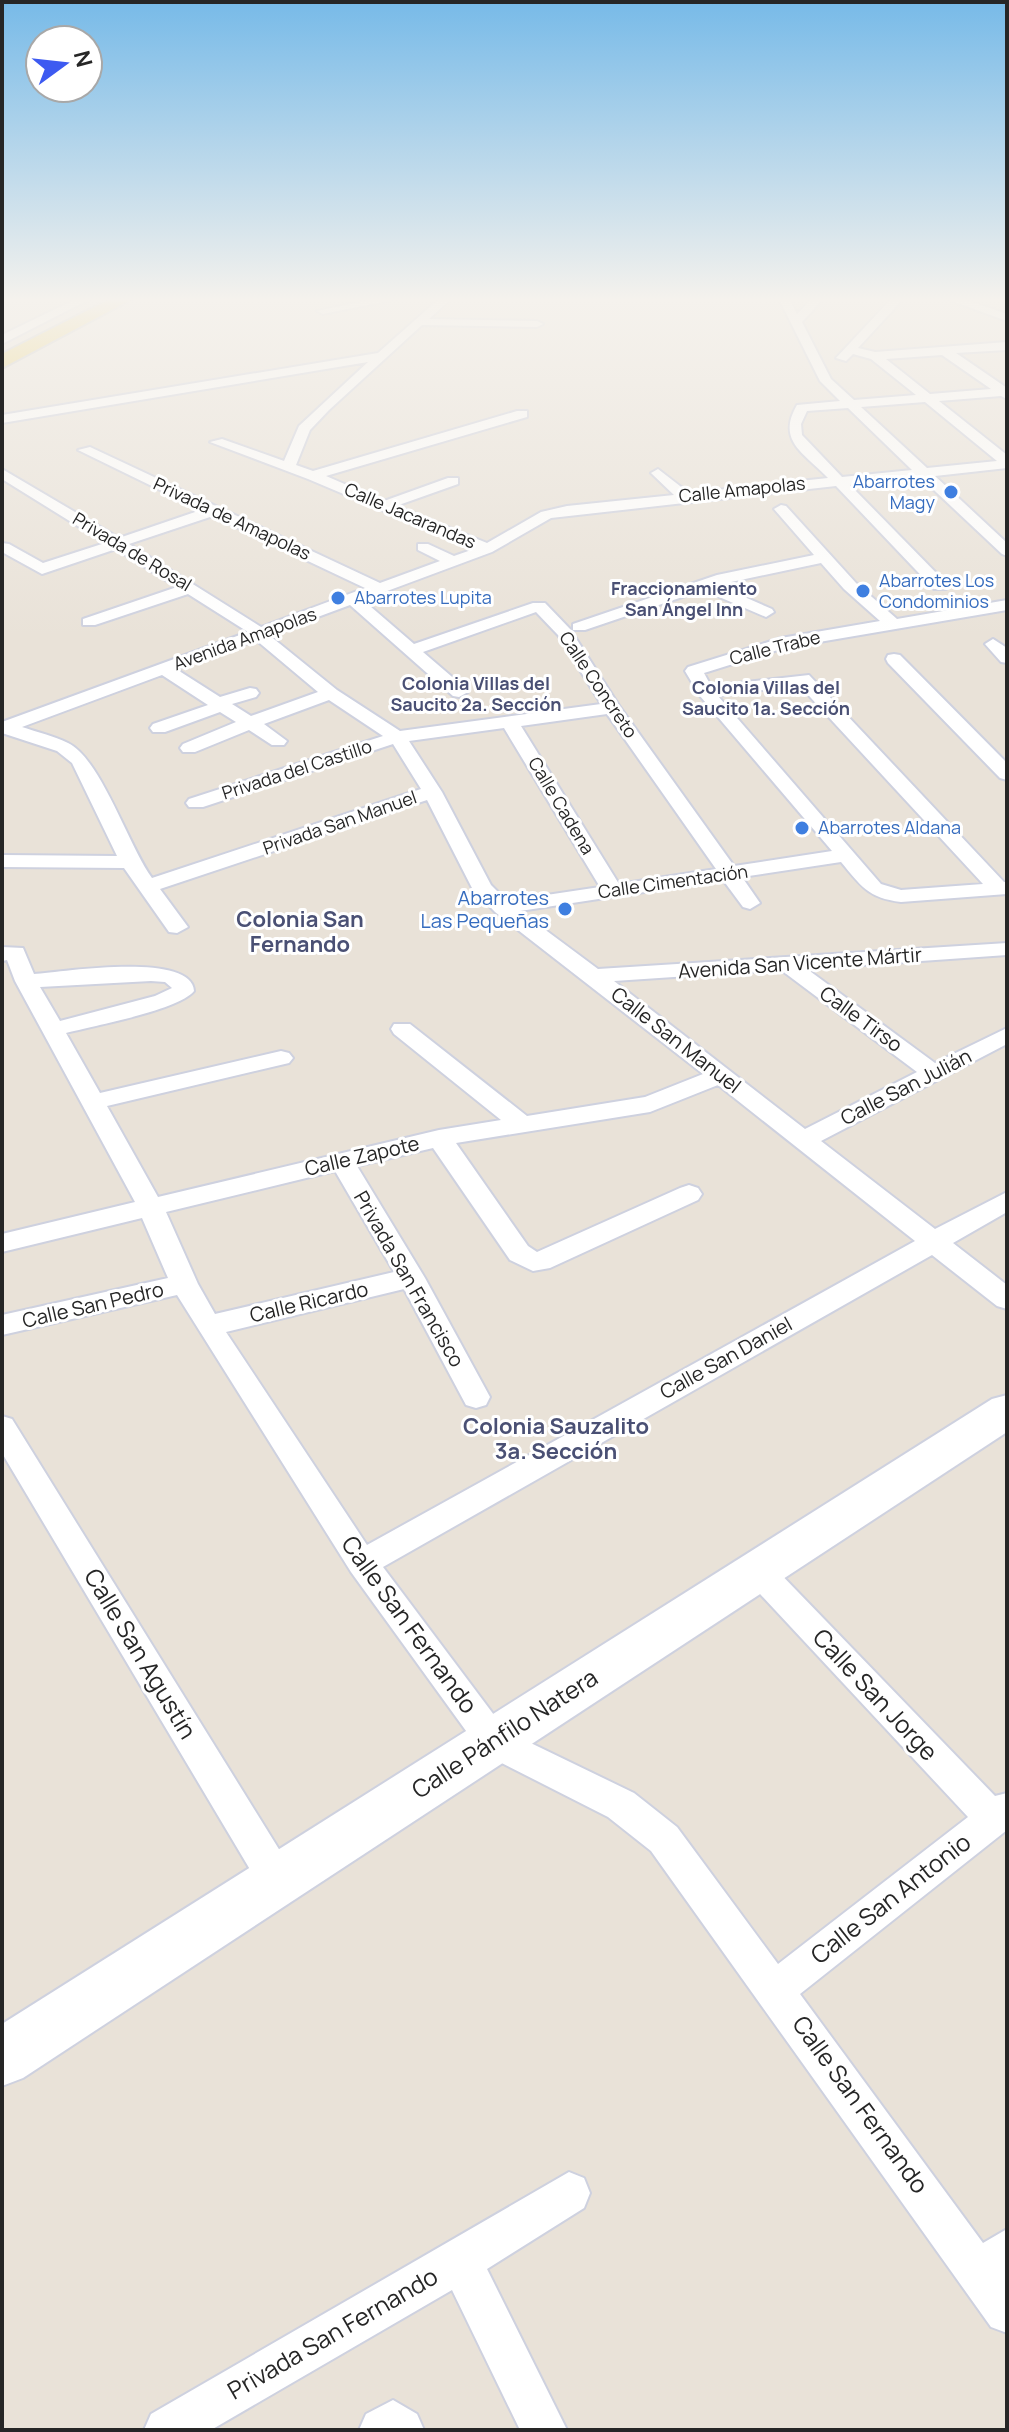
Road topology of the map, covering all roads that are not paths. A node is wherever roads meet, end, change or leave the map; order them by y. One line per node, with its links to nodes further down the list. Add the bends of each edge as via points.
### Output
1 (53, 410): 7 (street)
2 (323, 410): 11 (street, via 304,429)
3 (800, 410): 16 (street, via 795,436)
4 (855, 410): 12 (street)
5 (944, 410): 10 (street)
6 (522, 414): 15 (street)
7 (2, 419)
8 (217, 442): 11 (street, Calle Jacarandas)
9 (85, 450): 21 (street, Privada de Amapolas)
10 (1007, 463): 12 (street, Calle Amapolas)
11 (288, 467): 15 (street, Calle Jacarandas)
12 (919, 471): 16 (street, Calle Amapolas); 26 (street)
13 (2, 473): 22 (street, Privada de Rosal)
14 (658, 473): 18 (street)
15 (313, 476): 19 (street, Calle Jacarandas)
16 (838, 480): 18 (street, Calle Amapolas); 30 (street)
17 (453, 481): 19 (street)
18 (684, 496): 25 (street, Calle Amapolas, via 546,515)
19 (385, 505): 25 (street, Calle Jacarandas)
20 (781, 509): 27 (street)
21 (213, 511): 22 (street); 32 (street, Privada de Amapolas)
22 (117, 544): 23 (street, via 42,569); 31 (street, Privada de Rosal)
23 (4, 547)
24 (423, 547): 28 (street)
25 (487, 549): 28 (street, Avenida Amapolas)
26 (1007, 551)
27 (824, 558): 29 (street); 37 (street)
28 (454, 562): 32 (street, Avenida Amapolas)
29 (704, 585): 35 (street); 38 (street)
30 (940, 586)
31 (190, 588): 36 (street); 39 (street, Privada de Rosal)
32 (379, 589): 33 (street, Avenida Amapolas)
33 (352, 599): 39 (street, Avenida Amapolas); 41 (street)
34 (1007, 605): 37 (street, Calle Trabe)
35 (766, 612)
36 (89, 622)
37 (892, 623): 46 (street, Calle Trabe, via 781,643 708,665 694,671)
38 (579, 627)
39 (259, 634): 44 (street, Avenida Amapolas); 48 (street, Privada de Rosal)
40 (993, 644): 42 (street)
41 (413, 650): 45 (street); 50 (street, Calle Concreto, via 539,606 564,632)
42 (1007, 658)
43 (894, 659): 58 (street)
44 (164, 669): 49 (street); 53 (street, Avenida Amapolas)
45 (459, 692)
46 (706, 692): 61 (street); 66 (street, via 803,679)
47 (250, 693): 49 (street)
48 (331, 694): 52 (street); 55 (street, Privada de Rosal)
49 (219, 704): 52 (street); 54 (street)
50 (612, 708): 51 (street, Privada del Castillo); 64 (street, Calle Concreto)
51 (509, 721): 55 (street, Privada del Castillo); 67 (street, Calle Cadena)
52 (249, 723): 56 (street); 57 (street)
53 (3, 728): 63 (street, via 63,747 80,760)
54 (159, 728)
55 (397, 737): 59 (street, Calle San Manuel); 60 (street, Privada del Castillo)
56 (278, 741)
57 (189, 748)
58 (1007, 774)
59 (432, 792): 65 (street, Privada San Manuel); 69 (street, Calle San Manuel, via 482,888)
60 (196, 803)
61 (845, 855): 64 (street, Calle Cimentación); 66 (street, via 885,894)
62 (4, 861): 63 (street)
63 (130, 862): 65 (street)
64 (730, 874): 67 (street, Calle Cimentación); 68 (street, Calle Concreto)
65 (147, 886): 70 (street)
66 (1003, 888)
67 (613, 891): 69 (street, Calle Cimentación)
68 (750, 903)
69 (502, 908): 74 (street, Calle San Manuel)
70 (177, 927)
71 (1007, 949): 73 (street, Avenida San Vicente Mártir)
72 (2, 954): 75 (street, Calle San Fernando, via 15,953)
73 (788, 965): 74 (street, Avenida San Vicente Mártir); 80 (street, Calle Tirso)
74 (593, 976): 81 (street, Calle San Manuel)
75 (26, 981): 77 (street, Calle San Fernando); 77 (street, via 157,973 183,985 183,991 163,1001)
76 (402, 1029): 83 (street)
77 (53, 1030): 82 (street, Calle San Fernando)
78 (1007, 1035): 80 (street, Calle San Julián)
79 (281, 1058): 82 (street)
80 (934, 1073): 85 (street, Calle San Julián)
81 (721, 1075): 83 (street, Calle Zapote, via 650,1104); 85 (street, Calle San Manuel)
82 (93, 1102): 89 (street, Calle San Fernando)
83 (521, 1124): 84 (street, Calle Zapote)
84 (439, 1138): 86 (street, Calle Zapote); 87 (street, via 519,1253 533,1262 550,1259)
85 (804, 1140): 91 (street, Calle San Manuel)
86 (341, 1161): 89 (street, Calle Zapote); 92 (street, Privada San Francisco)
87 (689, 1194)
88 (1007, 1201): 91 (street, Calle San Daniel)
89 (150, 1206): 90 (street, Calle Zapote); 93 (street, Calle San Fernando)
90 (2, 1243)
91 (933, 1243): 94 (street, Calle San Manuel); 100 (street, Calle San Daniel)
92 (411, 1278): 96 (street, Calle Ricardo); 97 (street, Privada San Francisco)
93 (184, 1284): 95 (street, Calle San Pedro); 96 (street, Calle San Fernando)
94 (1007, 1299)
95 (2, 1325)
96 (208, 1326): 100 (street, Calle San Fernando)
97 (476, 1397)
98 (1007, 1411): 101 (main road, Calle Pánfilo Natera)
99 (2, 1427): 104 (street, Calle San Agustín)
100 (362, 1563): 102 (street, Calle San Fernando)
101 (758, 1571): 102 (main road, Calle Pánfilo Natera); 103 (street, Calle San Jorge)
102 (494, 1742): 104 (main road, Calle Pánfilo Natera); 105 (street, Calle San Fernando, via 621,1805 664,1839)
103 (1000, 1814): 105 (street, Calle San Antonio)
104 (277, 1880): 106 (main road, Calle Pánfilo Natera)
105 (776, 1989): 109 (street, Calle San Fernando)
106 (5, 2048)
107 (569, 2193): 108 (street)
108 (460, 2261): 111 (street, Privada San Fernando); 114 (street, Privada San Fernando)
109 (994, 2262): 110 (street, Calle San Fernando)
110 (1007, 2311)
111 (167, 2430)
112 (382, 2430): 113 (street, via 393,2423)
113 (401, 2430)
114 (544, 2430)

